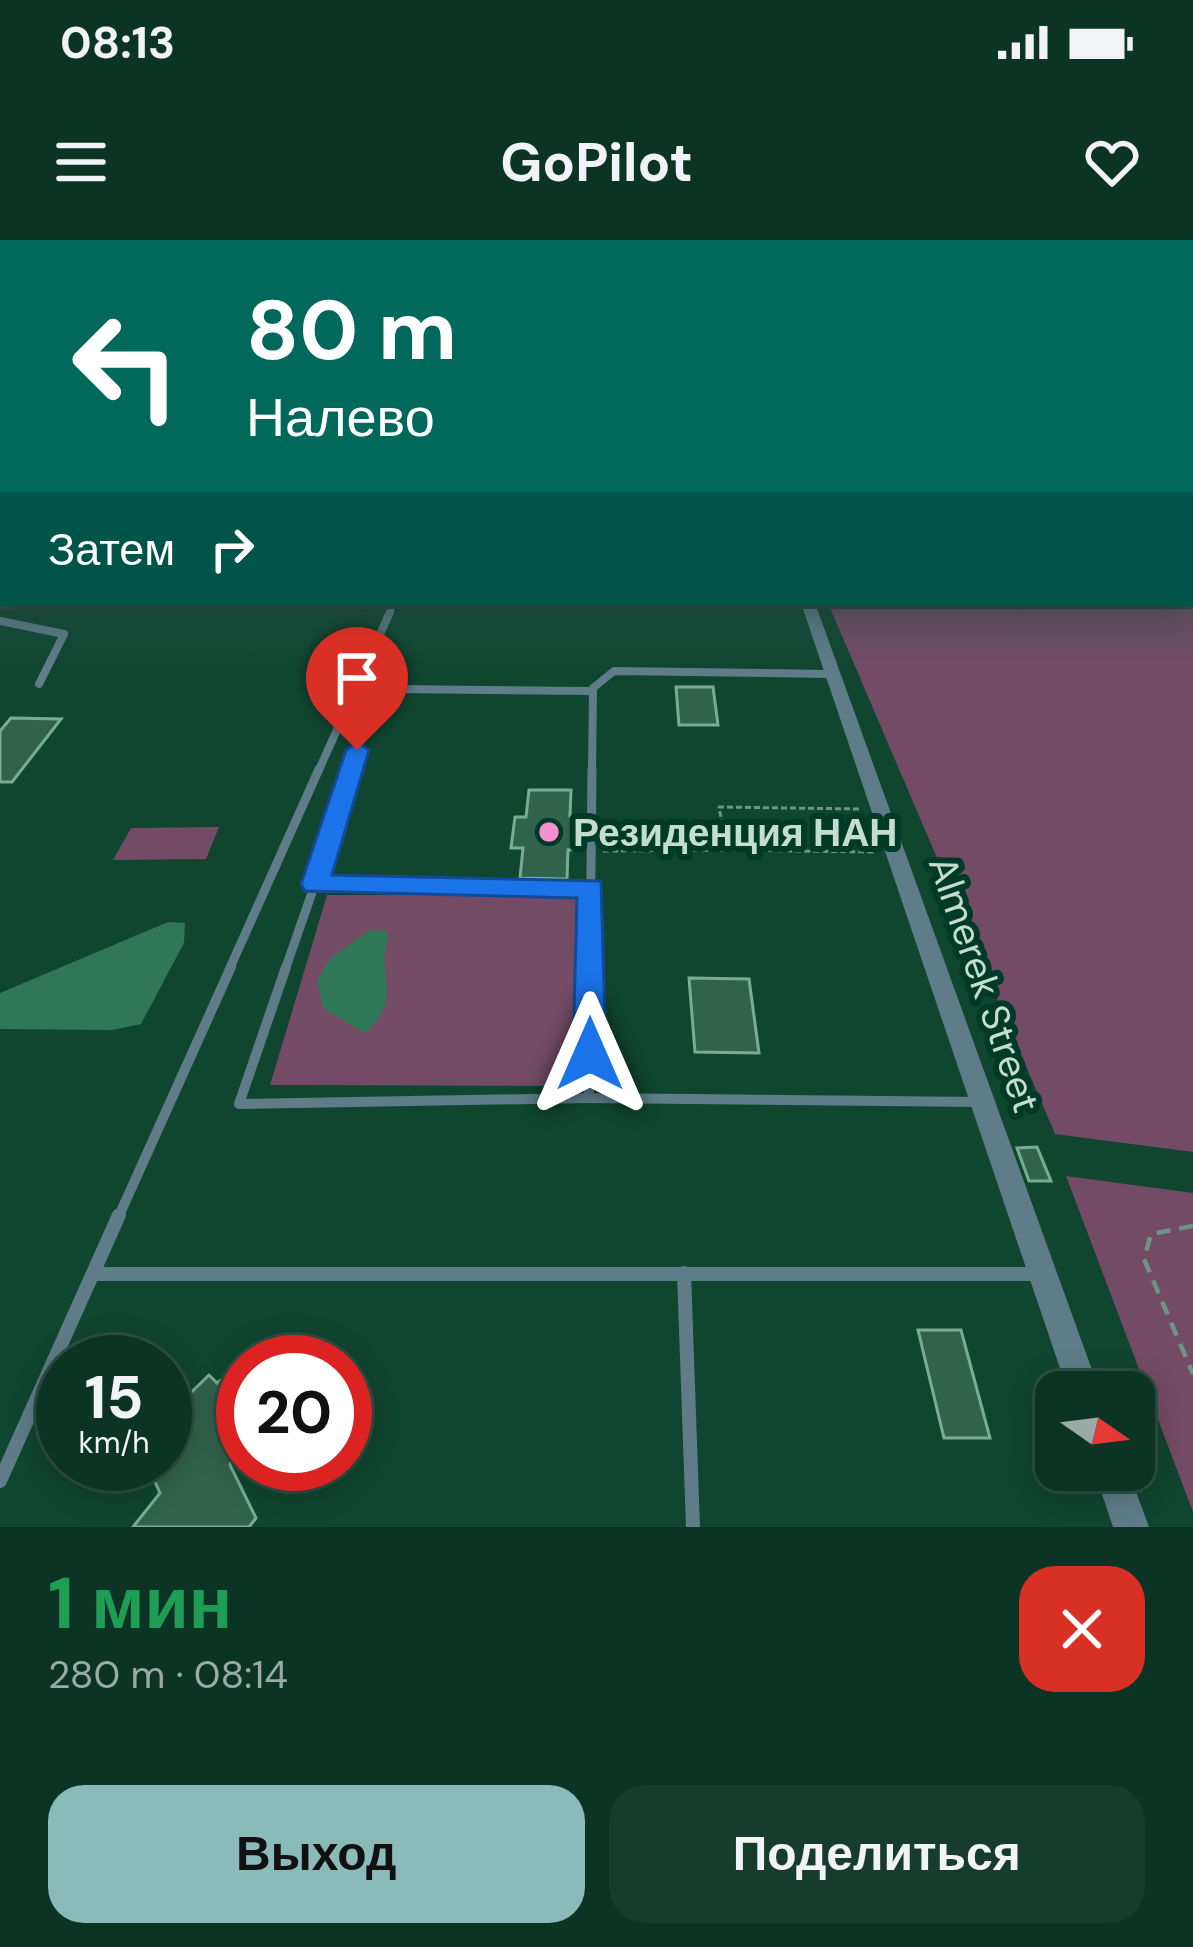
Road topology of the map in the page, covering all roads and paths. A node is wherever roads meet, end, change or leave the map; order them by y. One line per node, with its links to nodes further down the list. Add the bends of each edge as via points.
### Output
1 (393, 606): 17 (lane)
2 (809, 606): 4 (street, Almerek Street)
3 (0, 621): 5 (lane, via 64,634)
4 (831, 674): 6 (lane, via 614,671); 7 (street, Almerek Street)
5 (39, 684)
6 (593, 691): 9 (lane); 11 (lane, via 393,689 371,705)
7 (879, 809): 8 (path, via 718,807); 10 (street, Almerek Street)
8 (727, 850): 9 (path); 10 (path)
9 (591, 851): 12 (lane)
10 (894, 852): 14 (street, Almerek Street)
11 (315, 884): 12 (lane); 13 (lane, via 239,1105)
12 (591, 888): 13 (lane)
13 (589, 1097): 14 (lane)
14 (982, 1102): 18 (street, Almerek Street)
15 (1193, 1226): 20 (path, via 1150,1234 1144,1259)
16 (684, 1273): 17 (lane); 18 (lane); 23 (lane)
17 (93, 1274): 21 (lane)
18 (1042, 1274): 19 (street, Almerek Street)
19 (1077, 1371)
20 (1193, 1373)
21 (0, 1481)
22 (1118, 1491): 24 (street)
23 (693, 1527)
24 (1131, 1527)

